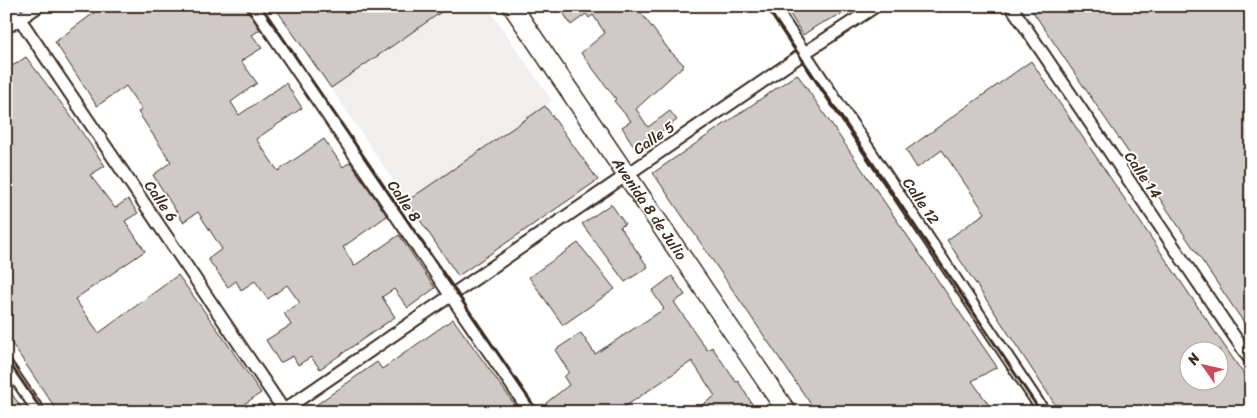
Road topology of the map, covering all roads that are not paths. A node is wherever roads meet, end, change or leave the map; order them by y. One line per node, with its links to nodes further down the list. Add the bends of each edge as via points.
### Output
1 (11, 6): 8 (street, Calle 6)
2 (39, 6): 8 (street)
3 (253, 6): 12 (street, Calle 8)
4 (512, 6): 11 (main road, Avenida 8 de Julio)
5 (773, 6): 10 (street, Calle 12)
6 (876, 6): 10 (street, Calle 5)
7 (1011, 6): 13 (street, Calle 14)
8 (20, 19): 9 (street); 15 (street, Calle 6)
9 (6, 28)
10 (805, 53): 11 (street, Calle 5); 19 (street, Calle 12)
11 (626, 175): 12 (street, Calle 5); 18 (main road, Avenida 8 de Julio)
12 (450, 296): 15 (street, Calle 5); 17 (street, Calle 8)
13 (1251, 361)
14 (6, 364): 16 (street)
15 (283, 411)
16 (39, 412)
17 (530, 412)
18 (787, 412)
19 (1044, 412)

